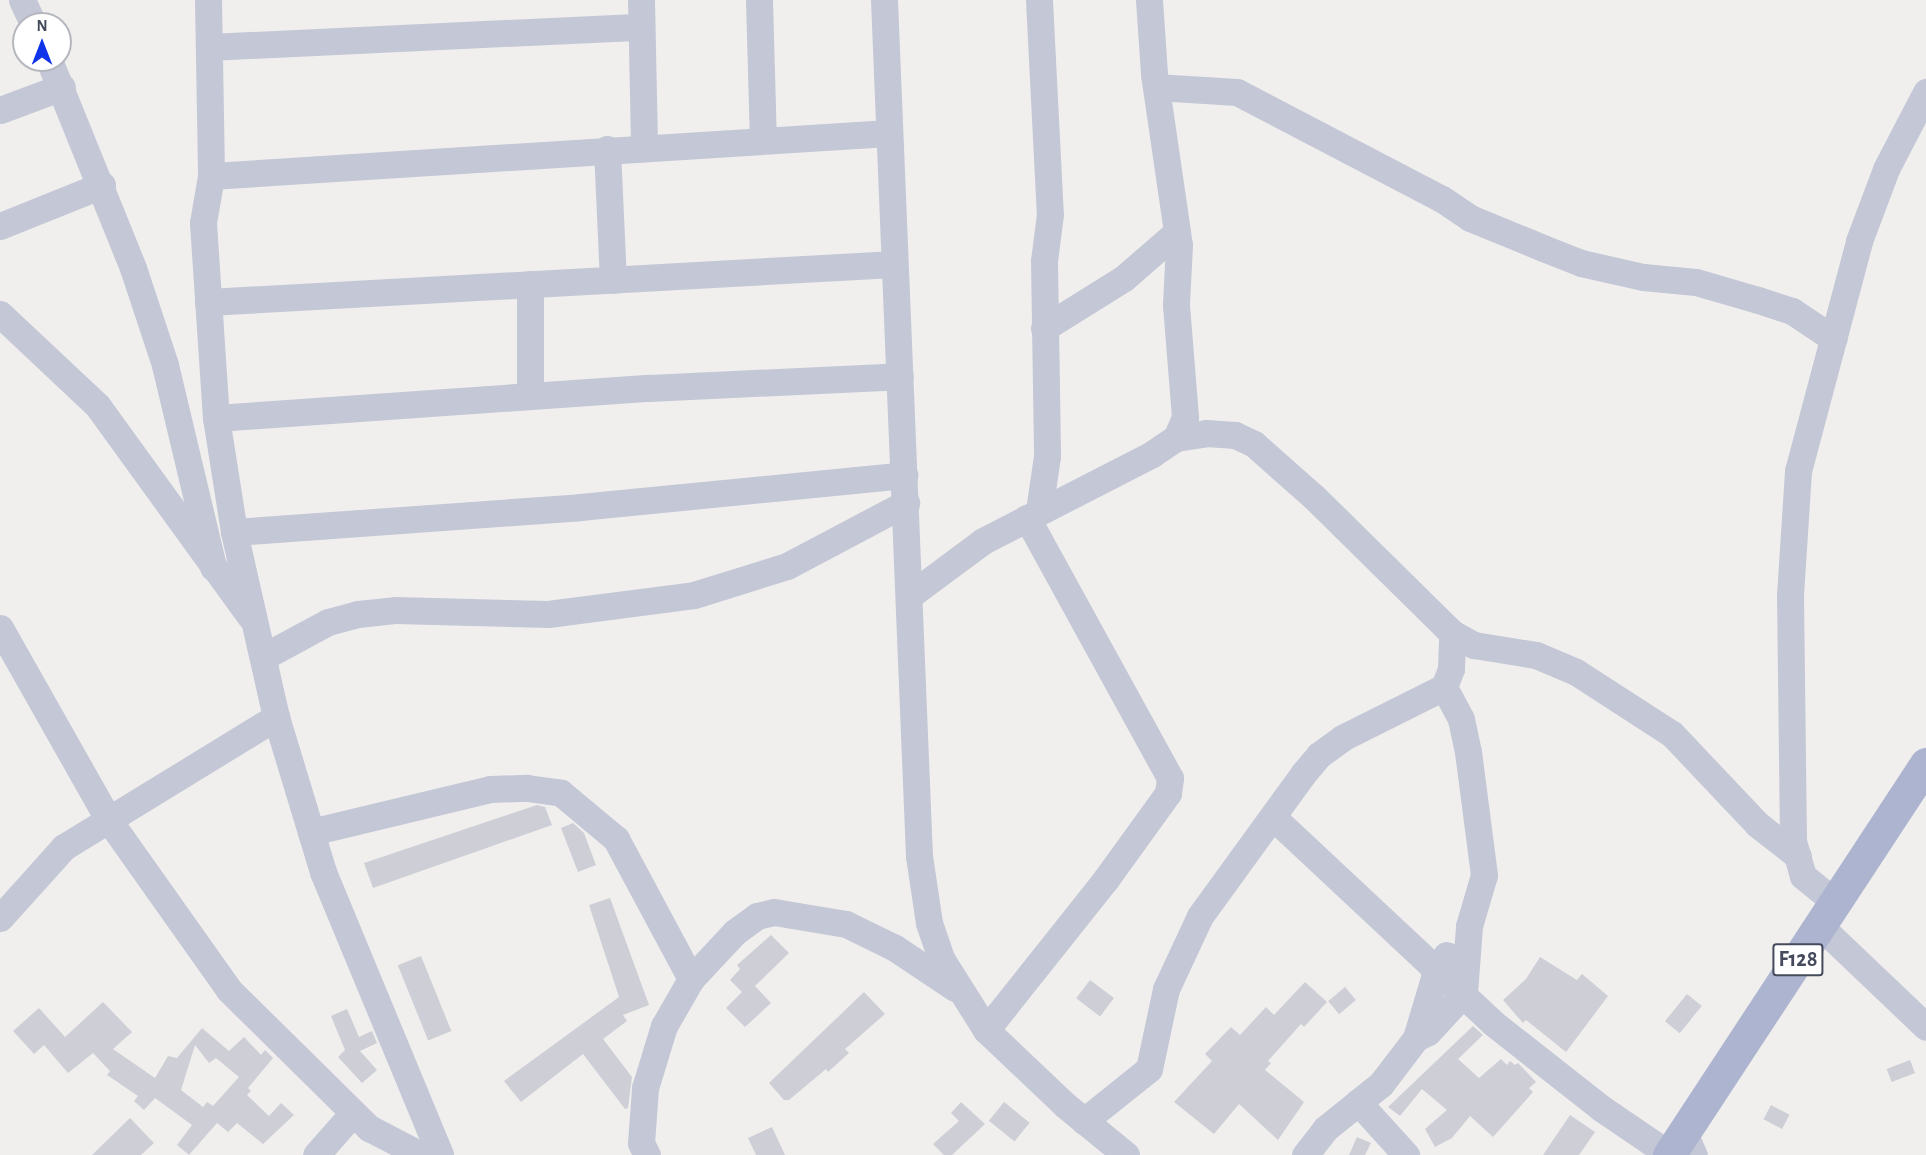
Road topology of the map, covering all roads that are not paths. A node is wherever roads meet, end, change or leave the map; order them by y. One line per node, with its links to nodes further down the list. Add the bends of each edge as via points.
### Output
1 (208, 0): 8 (street)
2 (641, 0): 7 (street)
3 (759, 0): 15 (street)
4 (884, 0): 14 (street)
5 (1039, 0): 29 (street, via 1050,213 1044,261)
6 (1149, 0): 11 (street)
7 (641, 27): 8 (street); 16 (street)
8 (208, 47): 18 (street)
9 (55, 72): 10 (street)
10 (62, 87): 13 (street); 19 (street)
11 (1156, 87): 21 (street); 27 (street, via 1237,92 1442,200 1470,219 1581,263 1643,277 1696,282)
12 (1926, 92): 25 (street, via 1886,169 1858,241)
13 (0, 110)
14 (889, 133): 15 (street); 22 (street)
15 (763, 140): 16 (street)
16 (644, 147): 17 (street)
17 (607, 149): 18 (street); 23 (street)
18 (211, 176): 26 (street, via 203,223)
19 (102, 185): 20 (street); 39 (street, via 165,364)
20 (0, 226)
21 (1177, 232): 29 (street, via 1124,278); 34 (street, via 1176,304 1185,417)
22 (894, 264): 23 (street); 31 (street)
23 (613, 280): 24 (street)
24 (530, 284): 26 (street); 32 (street)
25 (1844, 299): 27 (street); 30 (street)
26 (208, 302): 33 (street)
27 (1792, 311): 30 (street)
28 (0, 314): 39 (street, via 97,405)
29 (1044, 328): 37 (street, via 1047,456)
30 (1834, 339): 51 (street, via 1804,438 1797,481 1790,595 1793,840)
31 (900, 376): 32 (street); 35 (street)
32 (530, 396): 33 (street)
33 (216, 418): 38 (street)
34 (1176, 438): 37 (street); 43 (street, via 1206,433 1235,435 1254,444 1314,497)
35 (904, 475): 36 (street); 38 (street, via 579,507)
36 (906, 504): 40 (street); 44 (street, via 787,566 694,595 548,614 395,610 358,614 328,622)
37 (1033, 515): 40 (street, via 983,541); 60 (street, via 1170,778 1168,793 1113,869)
38 (234, 532): 41 (street)
39 (213, 567): 41 (street)
40 (909, 596): 57 (street, via 919,856 929,923)
41 (256, 624): 44 (street)
42 (0, 628): 49 (street)
43 (1452, 633): 45 (street, via 1451,669); 51 (street, via 1474,645 1536,655 1576,672 1672,734 1757,824)
44 (263, 657): 46 (street)
45 (1444, 687): 48 (street, via 1341,738 1319,755); 54 (street, via 1461,719 1466,741 1484,875)
46 (276, 717): 49 (street); 50 (street)
47 (1921, 782): 52 (main road, F128)
48 (1273, 817): 55 (street); 64 (street, via 1200,916 1178,960 1166,989 1149,1068)
49 (108, 819): 53 (street, via 64,847); 63 (street, via 229,990)
50 (311, 832): 56 (street, via 489,789 527,788 561,794 616,839); 68 (street, via 323,872)
51 (1798, 856): 52 (street, via 1803,876)
52 (1828, 915): 59 (street); 65 (main road, F128)
53 (0, 918)
54 (1469, 926): 55 (street, via 1453,943); 58 (street)
55 (1438, 970): 58 (street); 61 (street)
56 (691, 979): 57 (street, via 735,932 757,916 774,912 846,924 895,948); 69 (street, via 664,1026 645,1088 641,1143)
57 (958, 990): 60 (street)
58 (1464, 993): 61 (street, via 1428,1032); 65 (street, via 1493,1023 1574,1087)
59 (1926, 1027)
60 (986, 1030): 64 (street)
61 (1416, 1038): 62 (street, via 1382,1084)
62 (1358, 1102): 71 (street, via 1325,1128); 72 (street)
63 (354, 1113): 66 (street); 67 (street, via 369,1128)
64 (1084, 1121): 70 (street)
65 (1679, 1149)
66 (316, 1155)
67 (421, 1155)
68 (440, 1155)
69 (647, 1155)
70 (1126, 1155)
71 (1305, 1155)
72 (1406, 1155)

